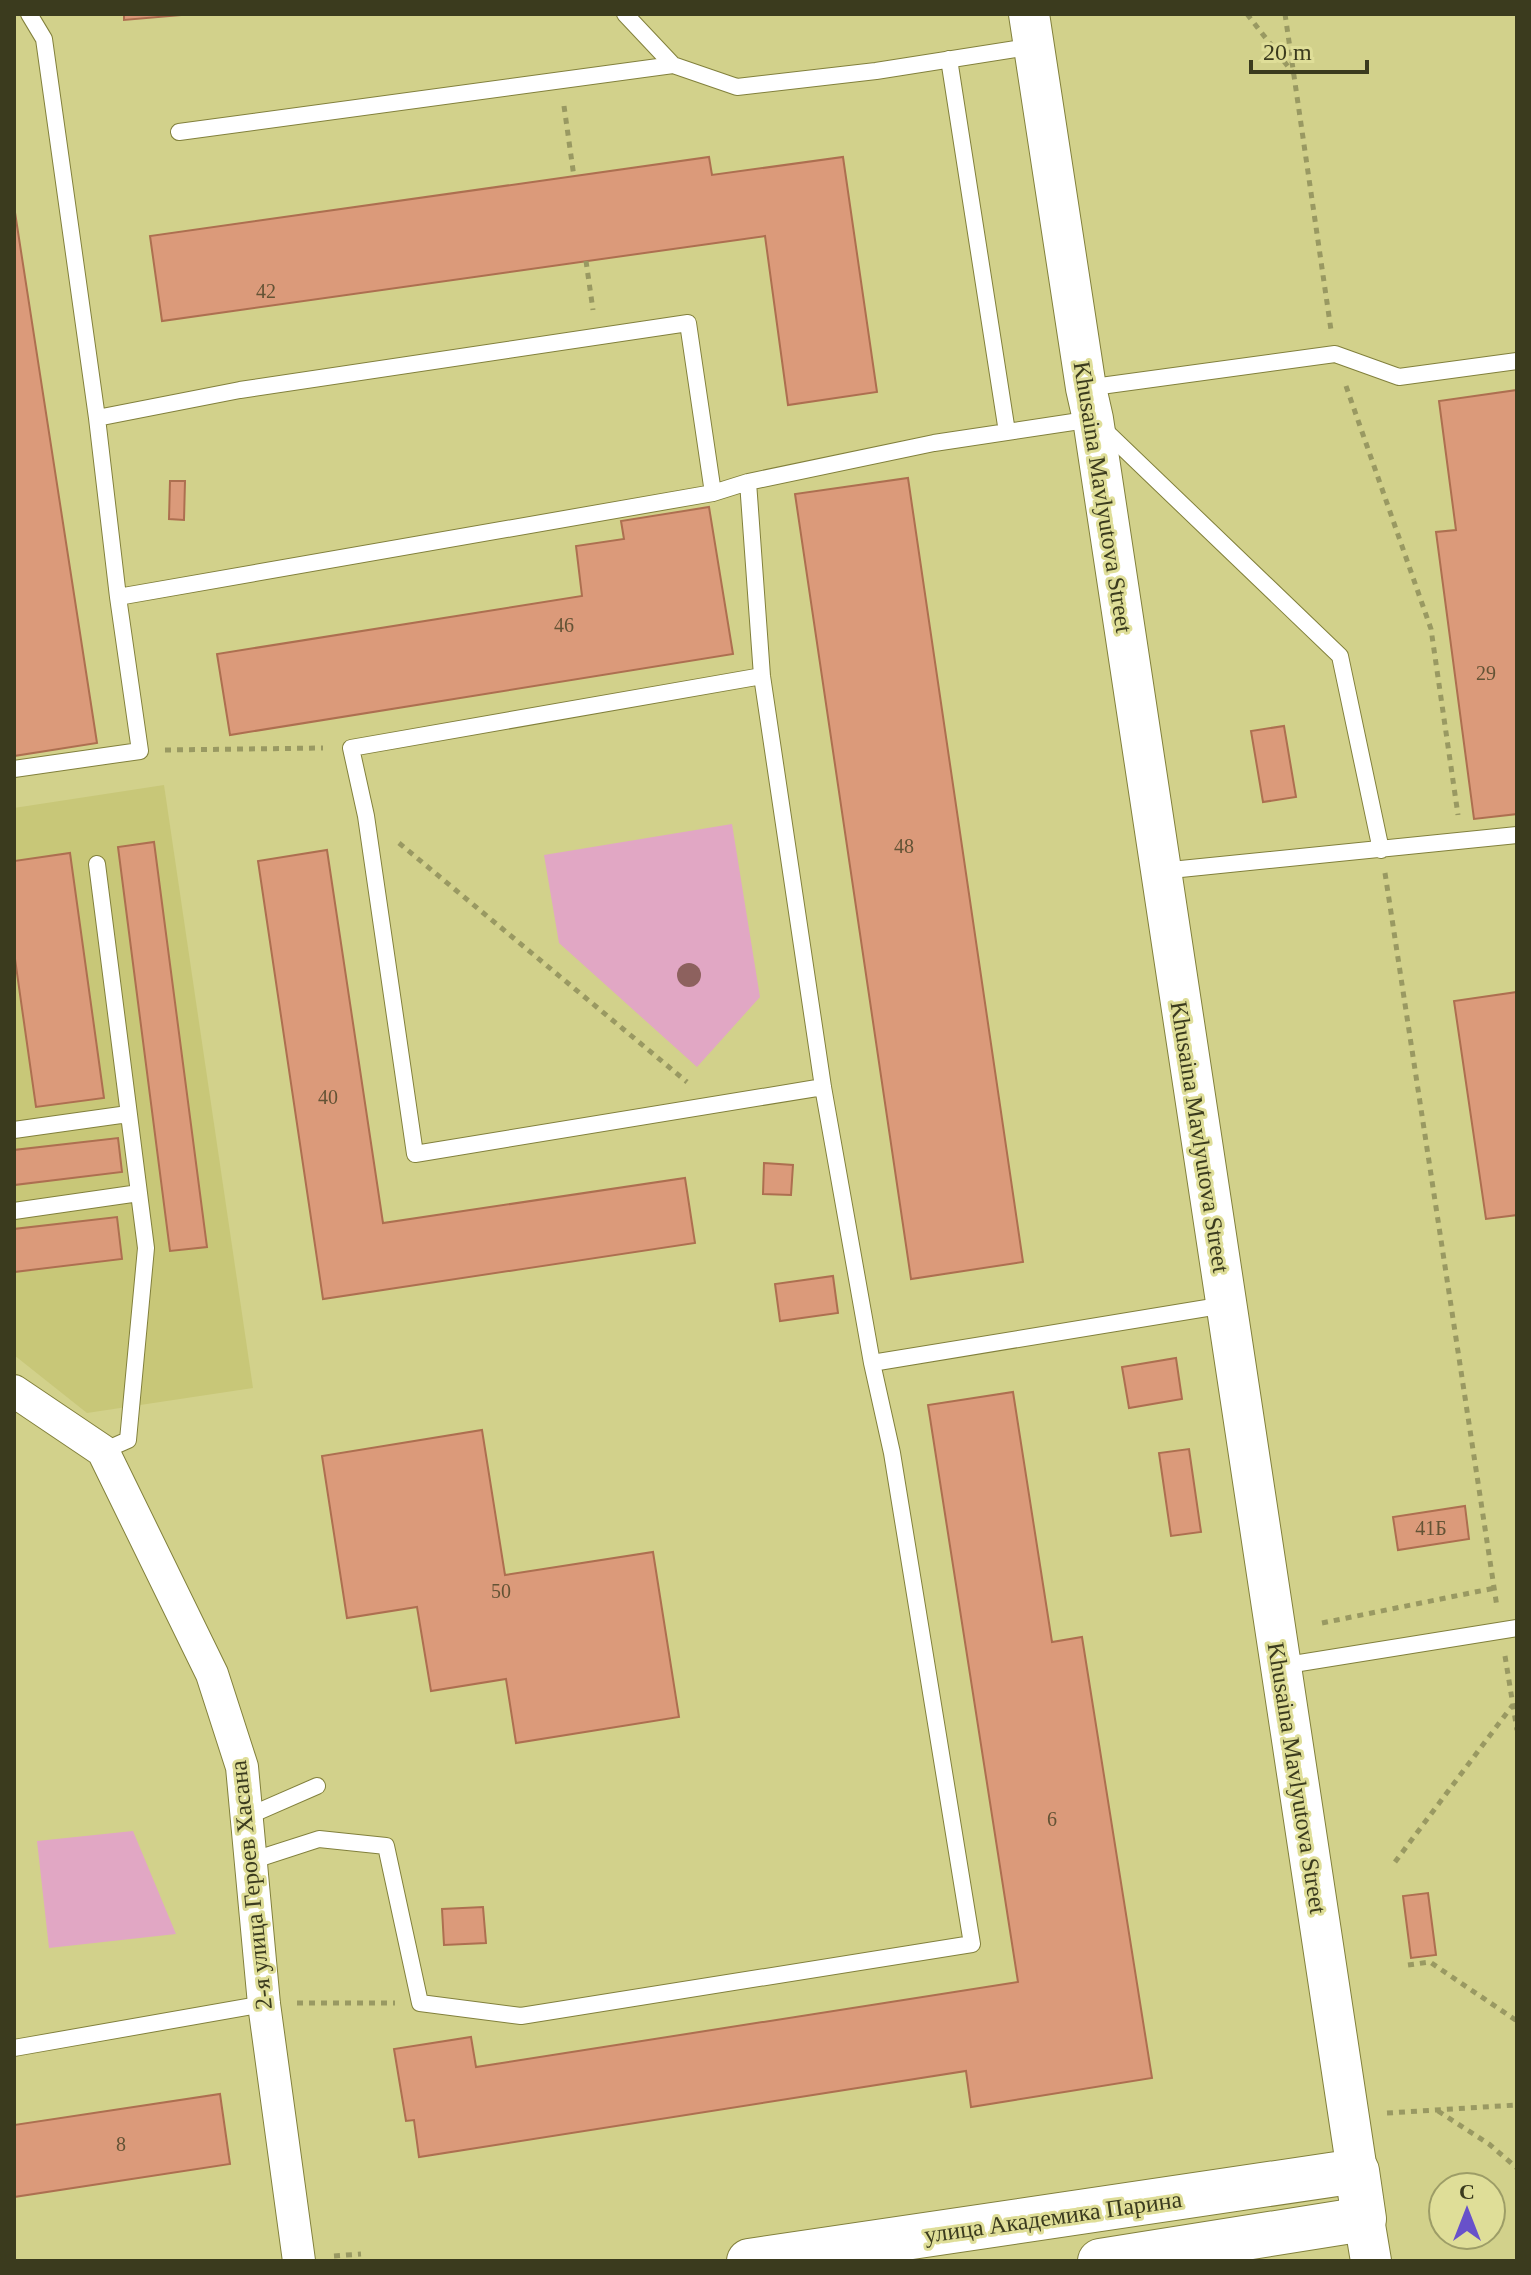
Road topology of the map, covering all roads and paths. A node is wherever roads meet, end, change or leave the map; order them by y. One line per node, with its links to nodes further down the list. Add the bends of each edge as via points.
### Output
1 (29, 14): 17 (lane, via 44,39)
2 (625, 14): 7 (lane)
3 (1247, 14): 8 (path)
4 (1285, 14): 8 (path)
5 (1031, 30): 6 (lane); 16 (street, Khusaina Mavlyutova Street)
6 (949, 59): 7 (lane, via 737,87); 18 (lane)
7 (673, 65): 9 (lane)
8 (1294, 74): 14 (path)
9 (561, 80): 10 (lane); 11 (path)
10 (179, 132)
11 (574, 177)
12 (586, 261): 13 (path)
13 (596, 335): 17 (lane, via 240,390); 20 (lane, via 688,323)
14 (1335, 354): 15 (lane, via 1399,377); 16 (lane); 28 (path, via 1431,629)
15 (1517, 361)
16 (1090, 403): 18 (lane); 29 (lane, via 1340,656); 31 (street, Khusaina Mavlyutova Street)
17 (97, 418): 21 (lane)
18 (1007, 432): 19 (lane)
19 (748, 482): 20 (lane); 22 (lane)
20 (713, 493): 21 (lane)
21 (118, 597): 24 (lane)
22 (762, 676): 23 (lane); 32 (lane)
23 (351, 748): 24 (path); 26 (lane)
24 (140, 751): 25 (lane)
25 (14, 769)
26 (366, 816): 33 (path); 33 (lane, via 415,1154)
27 (1517, 835): 28 (lane)
28 (1462, 842): 29 (lane)
29 (1381, 850): 31 (lane); 42 (path)
30 (97, 864): 34 (lane)
31 (1159, 871): 38 (street, Khusaina Mavlyutova Street)
32 (823, 1087): 33 (lane); 39 (lane)
33 (716, 1106)
34 (128, 1114): 35 (lane); 36 (lane)
35 (14, 1130)
36 (139, 1193): 37 (lane); 41 (lane, via 146,1248 128,1440)
37 (14, 1211)
38 (1226, 1305): 39 (lane); 45 (street, Khusaina Mavlyutova Street)
39 (872, 1363): 53 (lane, via 892,1453 972,1944 521,2016)
40 (14, 1391): 41 (street, 2-я улица Героев Хасана)
41 (103, 1451): 49 (street, 2-я улица Героев Хасана, via 212,1674 242,1767)
42 (1495, 1588): 43 (path); 44 (path)
43 (1322, 1623)
44 (1509, 1629): 45 (lane); 46 (path)
45 (1281, 1666): 61 (street, Khusaina Mavlyutova Street)
46 (1513, 1705): 47 (path); 51 (path)
47 (1517, 1730)
48 (317, 1786): 49 (lane)
49 (246, 1817): 50 (street, 2-я улица Героев Хасана)
50 (251, 1861): 53 (lane, via 319,1839 386,1846); 54 (street, 2-я улица Героев Хасана)
51 (1395, 1862)
52 (1408, 1965): 55 (path, via 1430,1962)
53 (420, 2003): 54 (path)
54 (264, 2004): 56 (lane); 64 (street, 2-я улица Героев Хасана)
55 (1517, 2021)
56 (14, 2048)
57 (1517, 2105): 58 (path)
58 (1438, 2111): 59 (path); 60 (path)
59 (1386, 2113)
60 (1517, 2168)
61 (1357, 2171): 62 (main road, Khusaina Mavlyutova Street); 65 (main road, улица Академика Парина)
62 (1364, 2219): 63 (main road, улица Академика Парина); 66 (street, Khusaina Mavlyutova Street)
63 (1110, 2260)
64 (299, 2261)
65 (749, 2261)
66 (1371, 2261)

